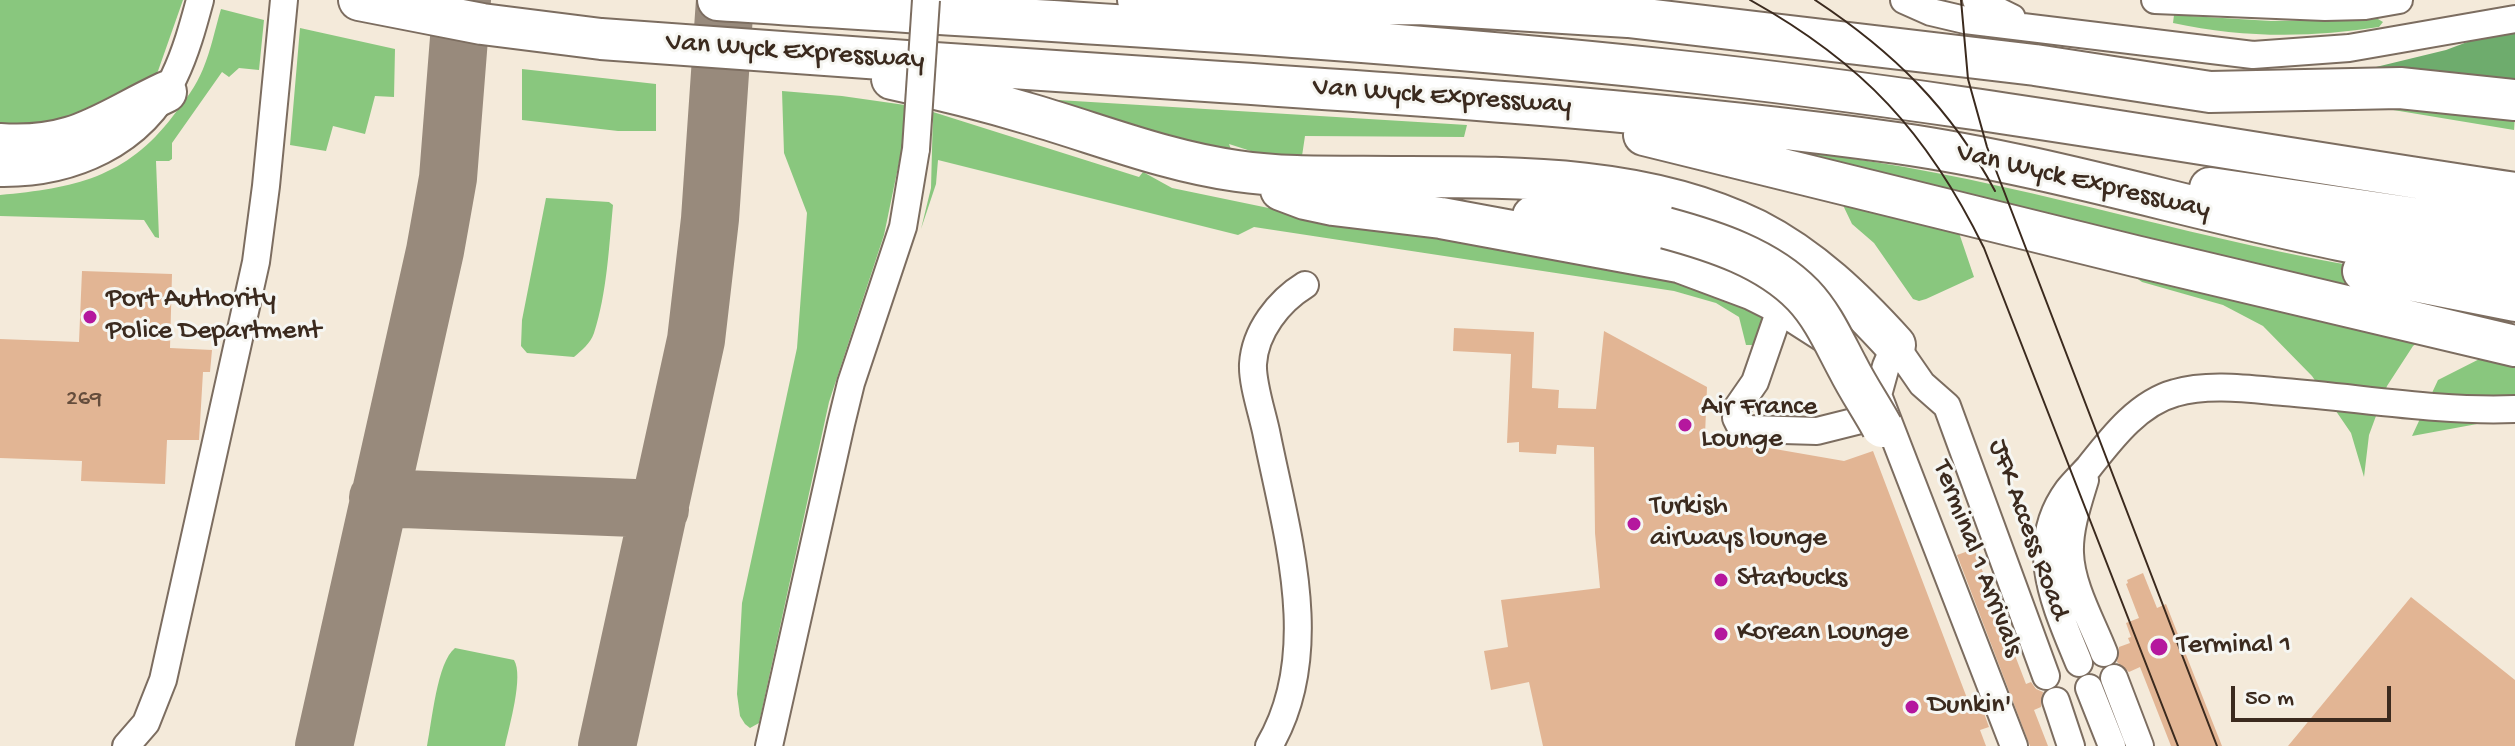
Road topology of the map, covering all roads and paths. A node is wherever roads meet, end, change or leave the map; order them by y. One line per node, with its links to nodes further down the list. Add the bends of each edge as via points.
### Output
1 (200, 0): 16 (street)
2 (284, 0): 42 (street, via 262,227 245,313 163,680 146,723)
3 (359, 0): 15 (highway, Van Wyck Expressway, via 562,35)
4 (718, 0): 11 (highway, Van Wyck Expressway)
5 (926, 0): 43 (street, bridge, via 916,149 903,227 851,383)
6 (1138, 0): 12 (highway)
7 (1904, 0): 14 (street, via 1946,16)
8 (1976, 0): 14 (street)
9 (2155, 0): 10 (street, via 2325,7)
10 (2399, 0)
11 (826, 3): 23 (highway, Van Wyck Expressway, via 1669,70)
12 (1479, 3): 17 (highway, via 1749,30 2210,92 2400,88)
13 (2515, 19): 14 (street, via 2339,49 2262,55)
14 (2033, 28)
15 (795, 53): 18 (highway, Van Wyck Expressway); 21 (highway, via 1035,115 1144,152)
16 (166, 92): 19 (highway, via 64,141); 22 (street, via 146,120 101,152 62,167)
17 (2502, 99)
18 (1512, 101): 20 (highway, Van Wyck Expressway); 32 (highway)
19 (0, 144)
20 (1901, 144): 25 (highway, Van Wyck Expressway, via 2016,165); 26 (highway)
21 (1236, 171): 24 (highway, via 1305,199); 31 (highway, via 1538,179 1690,206 1755,230 1802,259)
22 (0, 173)
23 (2515, 193)
24 (1441, 218): 30 (highway, via 1656,256 1730,279); 34 (highway, bridge, via 1627,220 1708,241 1753,260 1802,294)
25 (2238, 219): 27 (highway, Van Wyck Expressway, via 2391,251); 29 (highway, via 2350,269)
26 (2515, 233)
27 (2515, 266)
28 (1305, 285): 44 (street, via 1275,310 1253,363 1297,609 1291,696)
29 (2515, 301)
30 (1782, 304): 34 (highway, via 1853,353 1868,374); 34 (street, via 1755,382 1737,408 1740,426 1817,431)
31 (1895, 345): 34 (street, via 1886,366); 38 (street, JFK Access Road, via 1922,384 1947,406)
32 (2515, 346)
33 (2515, 409): 35 (street, JFK Access Road, via 2196,389 2150,404)
34 (1884, 417): 45 (street); 46 (street, Terminal 1 Arrivals)
35 (2092, 462): 36 (street, via 2075,510 2070,552); 37 (street, JFK Access Road, via 2054,513 2046,570)
36 (2104, 653)
37 (2079, 663)
38 (2046, 676)
39 (2114, 678): 49 (street)
40 (2089, 688): 48 (street)
41 (2056, 701): 47 (street)
42 (126, 746)
43 (769, 746)
44 (1269, 746)
45 (2007, 746)
46 (2014, 746)
47 (2071, 746)
48 (2112, 746)
49 (2140, 746)

